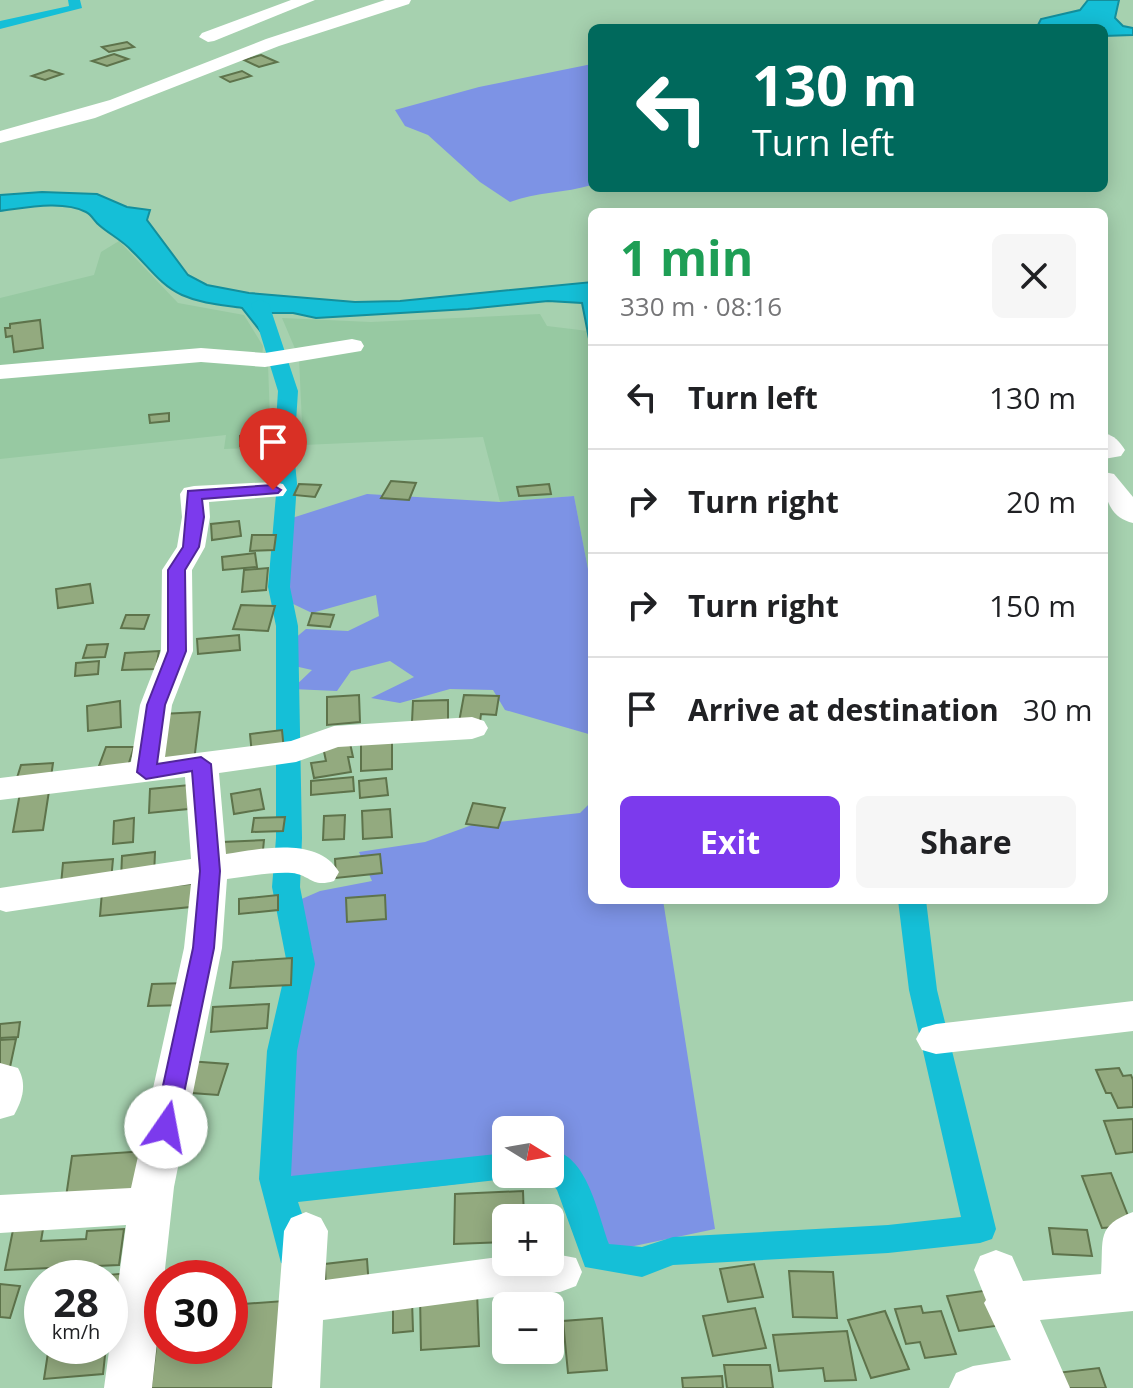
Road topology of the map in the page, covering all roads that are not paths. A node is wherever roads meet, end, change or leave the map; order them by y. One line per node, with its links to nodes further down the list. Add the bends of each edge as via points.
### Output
1 (307, 0): 3 (street)
2 (403, 0): 4 (street, via 332,21 143,96)
3 (208, 37)
4 (0, 137)
5 (352, 346): 6 (street, via 265,360 201,355)
6 (0, 372)
7 (1108, 485): 9 (street)
8 (273, 490): 12 (street, via 194,494 191,547 177,570 177,651 156,705)
9 (1132, 513)
10 (472, 728): 11 (street, via 334,737 287,752)
11 (201, 764): 12 (street); 15 (street)
12 (146, 772): 13 (street)
13 (0, 789)
14 (297, 865): 15 (street)
15 (210, 871): 16 (street); 21 (street, via 203,948)
16 (6, 899)
17 (1133, 1016): 18 (street)
18 (936, 1039)
19 (0, 1079): 20 (street)
20 (0, 1103)
21 (151, 1205): 22 (street); 29 (street)
22 (0, 1214)
23 (306, 1231): 27 (street)
24 (1133, 1231): 26 (street, via 1124,1237)
25 (503, 1276): 27 (street)
26 (1124, 1292): 28 (street, via 1002,1287)
27 (301, 1303): 30 (street)
28 (1044, 1382): 31 (street)
29 (128, 1388)
30 (296, 1388)
31 (973, 1388)

